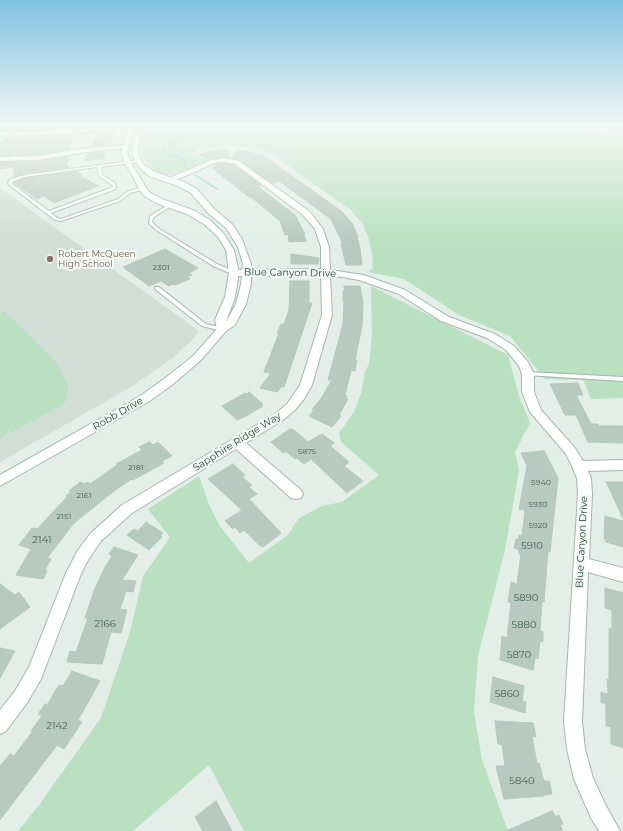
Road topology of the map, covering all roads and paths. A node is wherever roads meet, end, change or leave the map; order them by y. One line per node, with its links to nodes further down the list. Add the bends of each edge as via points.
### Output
1 (99, 166): 10 (lane, via 100,174 114,184 115,188); 10 (lane, via 40,174 10,184)
2 (130, 166): 7 (street)
3 (142, 166): 6 (street, Robb Drive, via 149,172)
4 (202, 166): 6 (street, Sapphire Ridge Way)
5 (244, 166): 12 (street, Sapphire Ridge Way, via 313,221 323,238)
6 (168, 180): 7 (street, via 152,183); 8 (street, Robb Drive)
7 (144, 188): 9 (street, via 152,198); 10 (lane, via 68,219 58,220)
8 (197, 194): 9 (street, via 189,202); 11 (street, Robb Drive, via 210,211 229,226 238,239 245,254)
9 (170, 205): 13 (street, via 200,216 215,228 230,250); 13 (lane, via 151,217 150,222 215,265)
10 (48, 213)
11 (247, 272): 12 (street, Blue Canyon Drive); 13 (street, Blue Canyon Drive); 15 (street, Robb Drive, via 244,295 238,312 231,323)
12 (326, 272): 16 (street, Blue Canyon Drive, via 361,278 402,292 445,319 491,336 517,355); 18 (street, Sapphire Ridge Way, via 327,315 306,385 291,407 279,417)
13 (234, 273): 15 (street, via 232,290 220,320)
14 (157, 288): 15 (lane, via 204,325)
15 (222, 329): 21 (street, Robb Drive, via 197,358 156,390)
16 (528, 374): 17 (lane); 20 (street, Blue Canyon Drive, via 528,392 536,412 571,451)
17 (623, 379)
18 (237, 442): 22 (street); 25 (street, Sapphire Ridge Way, via 127,509 96,537 74,573 35,673)
19 (623, 465): 20 (street)
20 (579, 466): 23 (street, Blue Canyon Drive, via 586,494)
21 (0, 481)
22 (296, 494)
23 (581, 562): 24 (street); 26 (street, Blue Canyon Drive, via 573,721 576,749 584,780)
24 (623, 575)
25 (0, 725)
26 (610, 831)

